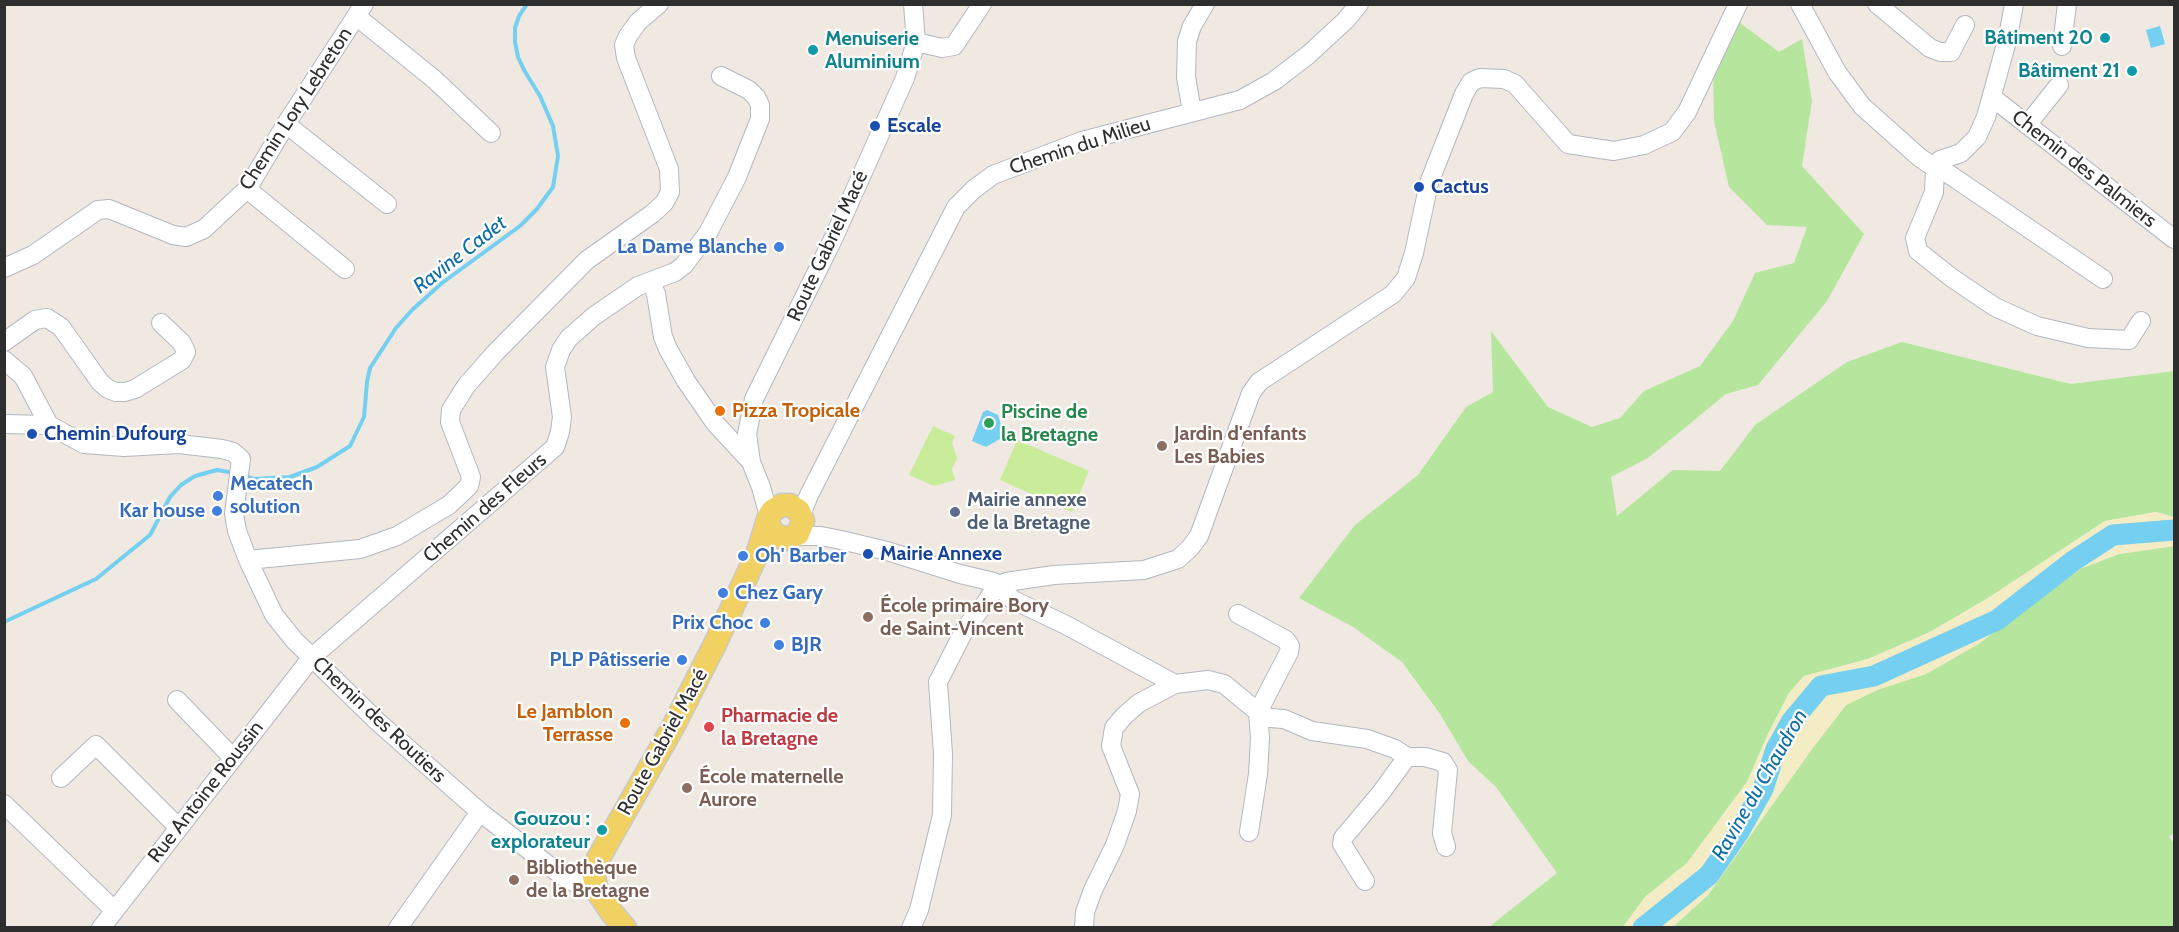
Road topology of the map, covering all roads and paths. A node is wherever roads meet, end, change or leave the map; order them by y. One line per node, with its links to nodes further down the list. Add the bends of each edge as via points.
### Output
1 (659, 4): 38 (street, via 638,22 624,45 669,169 670,192 652,214 587,260 466,386 451,410 450,422 471,477 469,486 449,505 397,536 360,549)
2 (913, 4): 14 (street, Route Gabriel Macé)
3 (982, 4): 14 (street, via 954,46 942,48)
4 (1205, 4): 18 (street, via 1186,41 1186,78)
5 (1359, 4): 18 (street, Chemin du Milieu, via 1308,56 1275,81 1240,100)
6 (1738, 4): 39 (street, via 1687,112 1672,132 1644,145 1614,151 1568,144 1515,84 1504,79 1480,78 1471,82 1429,183 1406,278 1393,294 1259,382 1251,393 1199,537 1190,548 1178,559 1144,570 1054,576)
7 (1800, 4): 22 (street, via 1837,72 1862,106 1919,157)
8 (1877, 4): 12 (street, via 1940,52 1951,51)
9 (2014, 4): 17 (street)
10 (2067, 4): 13 (street)
11 (360, 10): 19 (street, Chemin Lory Lebreton); 21 (street)
12 (1965, 26)
13 (2070, 35)
14 (916, 42): 36 (street, Route Gabriel Macé, via 905,78 834,237 754,399 747,434)
15 (721, 76): 29 (street, Chemin des Fleurs, via 756,96 760,119 708,233 684,266)
16 (2059, 85): 20 (street)
17 (1993, 98): 20 (street, Chemin des Palmiers); 22 (street, via 1977,137 1960,153 1940,160)
18 (1192, 112): 37 (street, Chemin du Milieu, via 1082,141 993,175 956,207)
19 (286, 124): 23 (street, Chemin Lory Lebreton); 24 (street)
20 (2027, 125): 25 (street, Chemin des Palmiers)
21 (491, 133)
22 (1936, 167): 28 (street); 30 (street, via 1934,192 1915,238 1918,250 1952,278 1995,307 2037,326 2088,338 2129,340)
23 (248, 189): 26 (street, Chemin Lory Lebreton, via 204,229 186,237 109,209 98,210 33,255); 27 (street)
24 (387, 204)
25 (2175, 239)
26 (4, 268)
27 (345, 269)
28 (2103, 279)
29 (651, 282): 36 (street, via 668,349 715,423); 41 (street, Chemin des Fleurs, via 638,286 594,316 569,338 561,351 555,367 561,432 555,447)
30 (2141, 321)
31 (161, 323): 32 (street, via 182,343 186,352 182,360 125,392 108,389 100,382 61,327 47,318 35,320)
32 (4, 342)
33 (4, 360): 35 (street, via 23,376)
34 (4, 424): 35 (street)
35 (49, 424): 38 (street, Chemin des Routiers, via 84,444 179,444 210,447 237,456 234,514)
36 (751, 462): 37 (street, Route Gabriel Macé, via 761,487)
37 (789, 517): 39 (street, via 821,536 887,551); 54 (main road, Route Gabriel Macé, via 758,552 674,725 598,859 594,877)
38 (248, 560): 41 (street, Chemin des Routiers, via 274,615)
39 (999, 585): 42 (street, via 1013,600); 59 (street, via 966,627 938,682 942,815 919,910)
40 (1238, 614): 44 (street, via 1286,640 1290,646)
41 (312, 657): 46 (street, Rue Antoine Roussin); 49 (street, Chemin des Routiers, via 378,722)
42 (1174, 684): 44 (street, via 1208,680 1224,684); 60 (street, via 1139,704 1114,728 1112,746 1130,794 1115,845 1084,912)
43 (177, 700): 46 (street)
44 (1258, 712): 45 (street, via 1312,731 1366,739); 51 (street, via 1258,774)
45 (1407, 757): 52 (street, via 1443,762 1448,770 1442,833); 53 (street, via 1343,838 1342,844)
46 (233, 758): 50 (street, Rue Antoine Roussin)
47 (61, 778): 50 (street, via 96,745)
48 (4, 804): 55 (street)
49 (480, 812): 54 (street, Chemin des Routiers, via 561,875); 57 (street)
50 (178, 827): 55 (street, Rue Antoine Roussin)
51 (1249, 832)
52 (1446, 847)
53 (1365, 881)
54 (597, 891): 58 (main road)
55 (114, 910): 56 (street, Rue Antoine Roussin)
56 (101, 927)
57 (398, 927)
58 (625, 927)
59 (911, 927)
60 (1084, 927)

